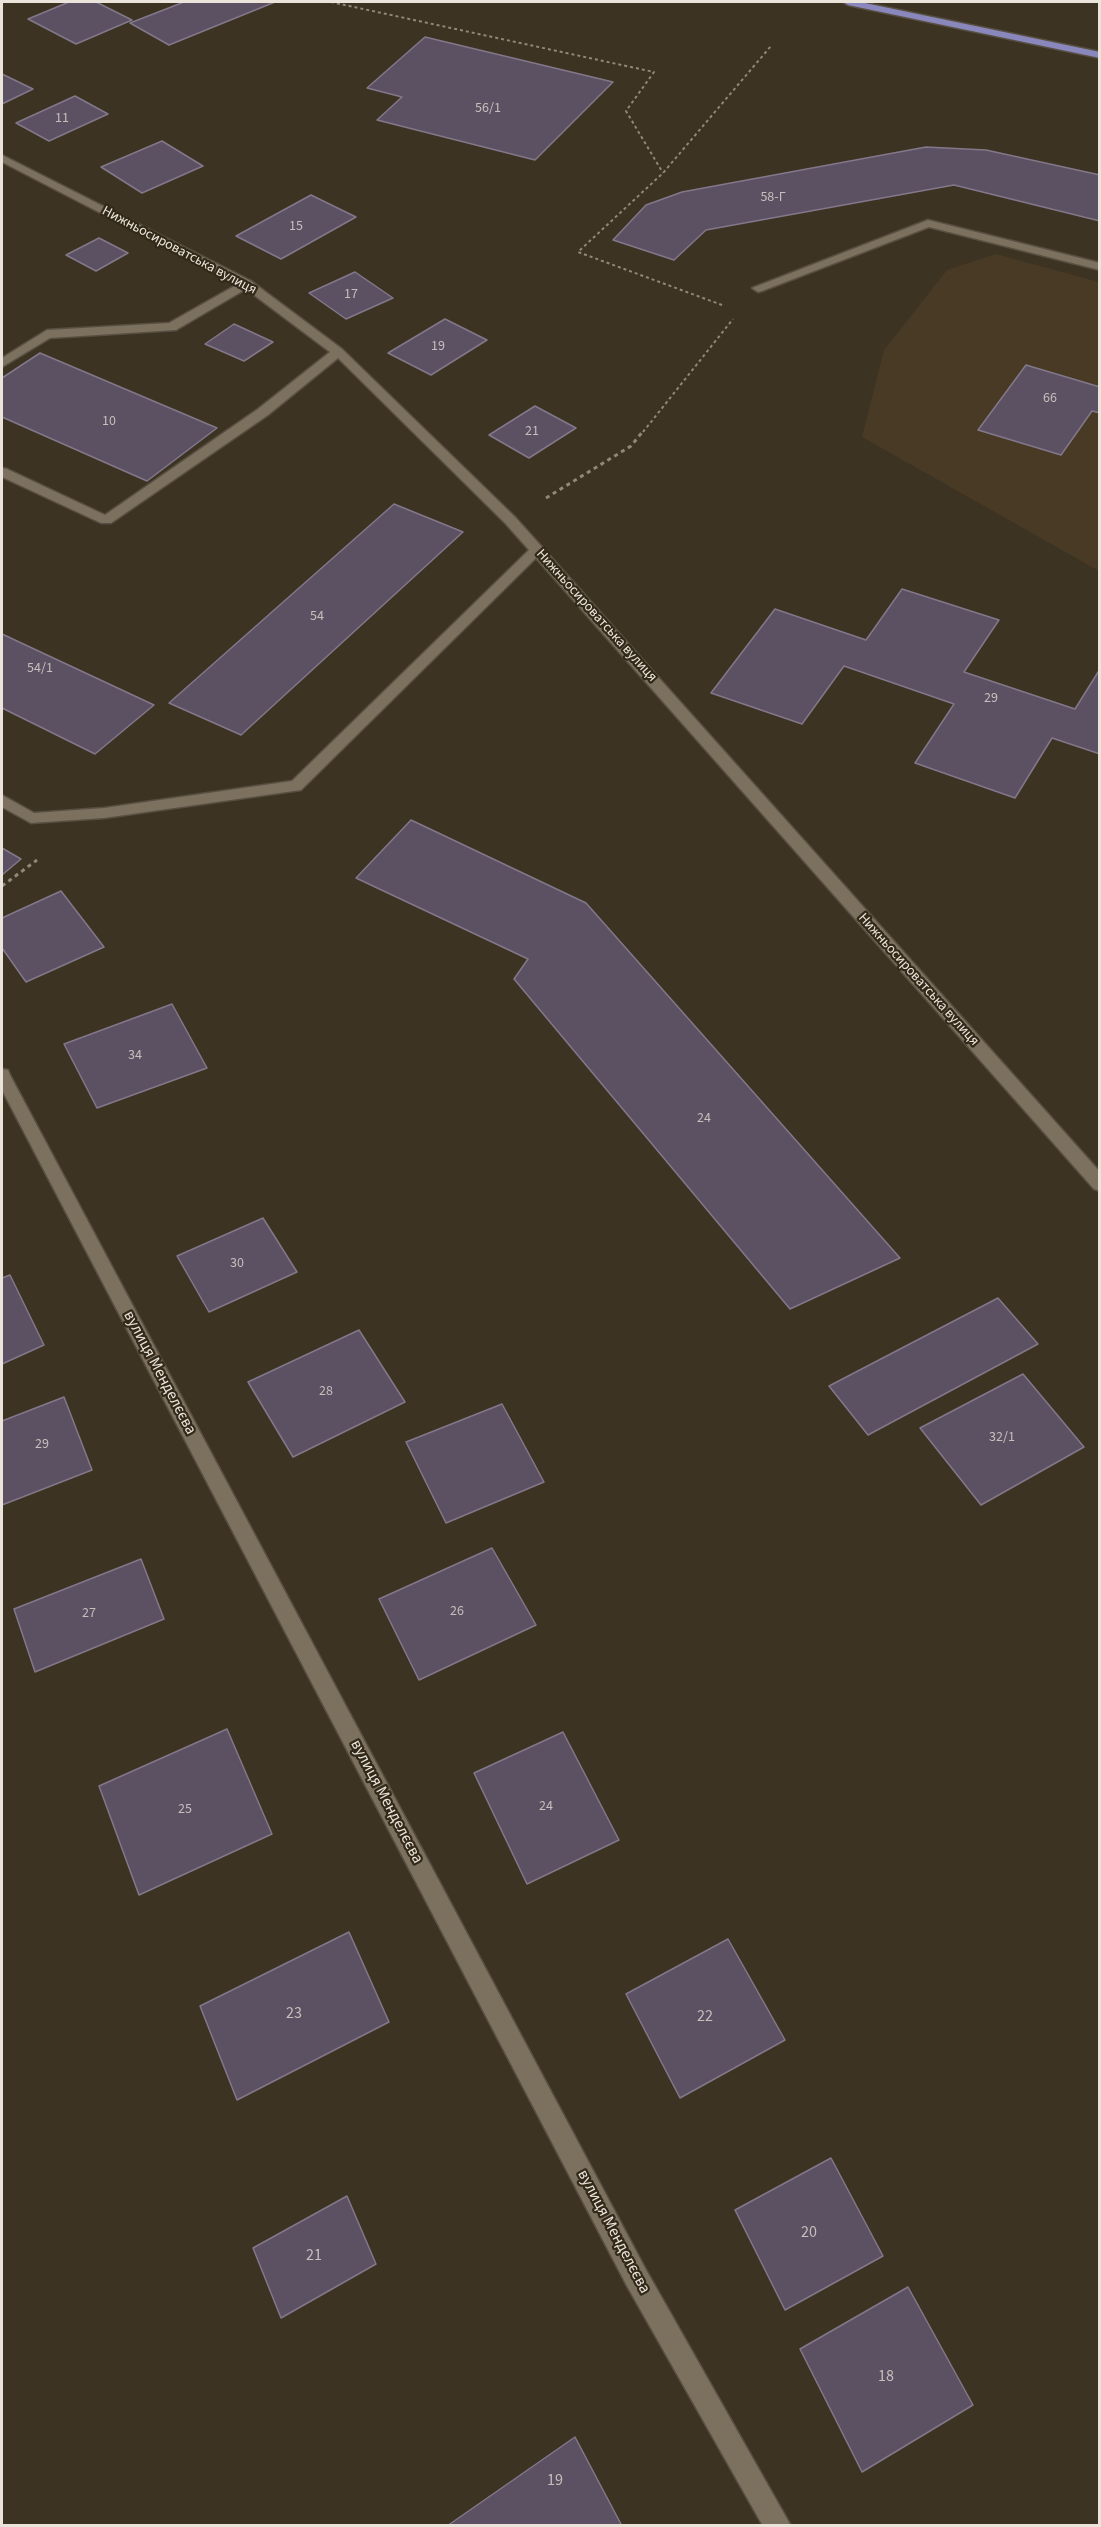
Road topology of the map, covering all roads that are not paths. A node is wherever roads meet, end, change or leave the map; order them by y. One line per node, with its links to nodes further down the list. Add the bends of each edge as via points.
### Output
1 (849, 2): 2 (main road)
2 (1100, 55)
3 (2, 158): 5 (street, Нижньосироватська вулиця)
4 (1100, 267): 6 (street, via 928,223)
5 (247, 284): 7 (street, Нижньосироватська вулиця); 8 (street, via 172,327 46,334)
6 (758, 288)
7 (338, 352): 9 (street, via 263,412 106,520); 10 (street, Нижньосироватська вулиця)
8 (2, 363)
9 (2, 472)
10 (537, 550): 11 (street, via 296,786 104,813 31,818); 13 (street, Нижньосироватська вулиця)
11 (2, 800)
12 (2, 1075): 14 (street, вулиця Менделєєва, via 636,2277)
13 (1100, 1184)
14 (778, 2526)

